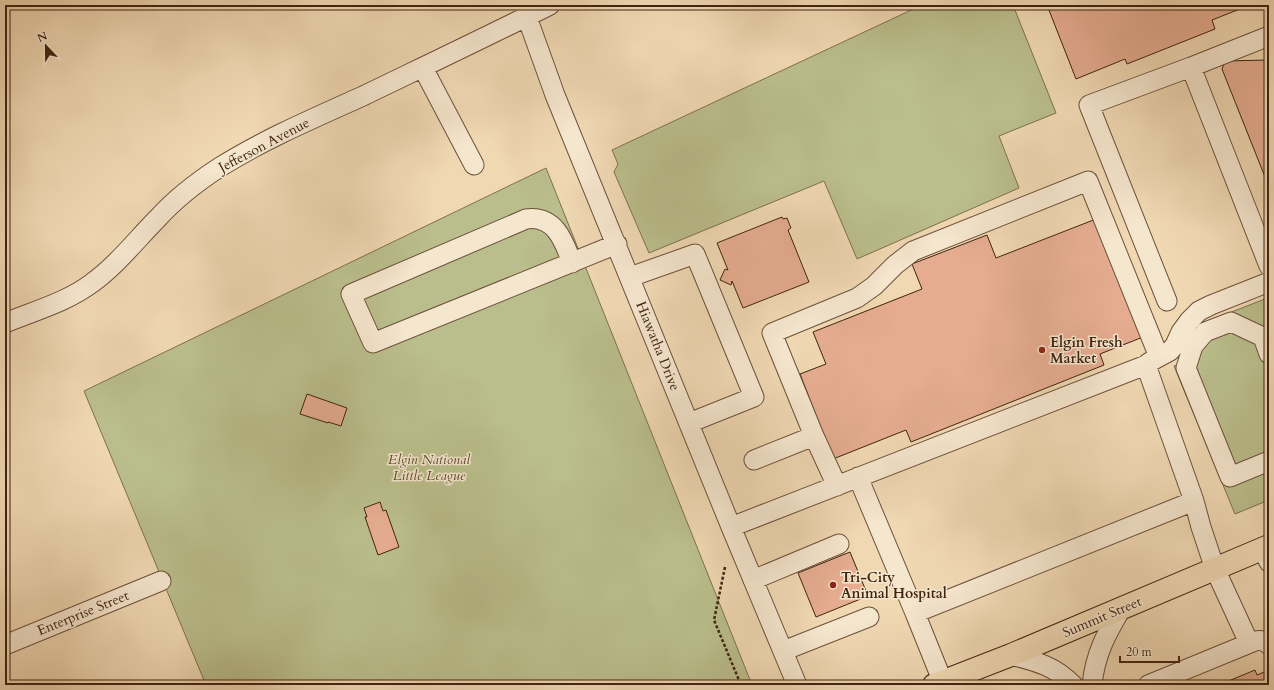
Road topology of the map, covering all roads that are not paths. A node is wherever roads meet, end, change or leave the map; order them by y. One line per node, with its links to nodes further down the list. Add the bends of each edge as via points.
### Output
1 (550, 5): 2 (street, Jefferson Avenue)
2 (526, 11): 5 (street, Jefferson Avenue); 7 (street, Hiawatha Drive, via 555,95)
3 (1269, 36): 4 (street)
4 (1191, 67): 9 (street); 12 (street, via 1089,105)
5 (423, 68): 6 (street); 13 (street, Jefferson Avenue, via 280,134 218,168 175,201 117,262 92,284 57,302)
6 (474, 165)
7 (617, 244): 8 (street); 10 (street, Hiawatha Drive)
8 (572, 263): 8 (street, via 562,239 552,225 534,218 351,294 373,343)
9 (1269, 266)
10 (630, 277): 16 (street, Hiawatha Drive); 16 (street, via 695,254 754,397)
11 (1269, 282): 15 (street, via 1199,311 1185,326 1173,348)
12 (1167, 301)
13 (5, 323)
14 (1267, 342): 19 (street, via 1231,322 1205,332 1193,346 1186,368 1230,477)
15 (1152, 361): 17 (street, via 1088,181 913,252 857,298 772,333); 20 (street); 22 (street)
16 (689, 423): 23 (street, Hiawatha Drive)
17 (814, 436): 18 (street); 21 (street)
18 (754, 460)
19 (1269, 461)
20 (858, 477): 21 (street); 30 (street)
21 (837, 486): 23 (street)
22 (1194, 501): 26 (street); 30 (street)
23 (731, 527): 27 (street, Hiawatha Drive)
24 (839, 544): 27 (street)
25 (1267, 552): 26 (main road, Summit Street)
26 (1215, 569): 29 (main road, Summit Street); 32 (street)
27 (753, 580): 35 (street, Hiawatha Drive)
28 (161, 581): 33 (street, Enterprise Street)
29 (1121, 609): 36 (main road, Summit Street); 40 (street, via 1098,654)
30 (915, 613): 37 (street)
31 (869, 617): 35 (street)
32 (1249, 642): 34 (street, via 1260,640); 41 (street)
33 (5, 645)
34 (1269, 645)
35 (783, 651): 38 (street, Hiawatha Drive)
36 (1011, 654): 37 (main road, Summit Street); 39 (street, via 1055,670)
37 (940, 684)
38 (797, 685)
39 (1073, 685)
40 (1092, 685)
41 (1148, 685)

